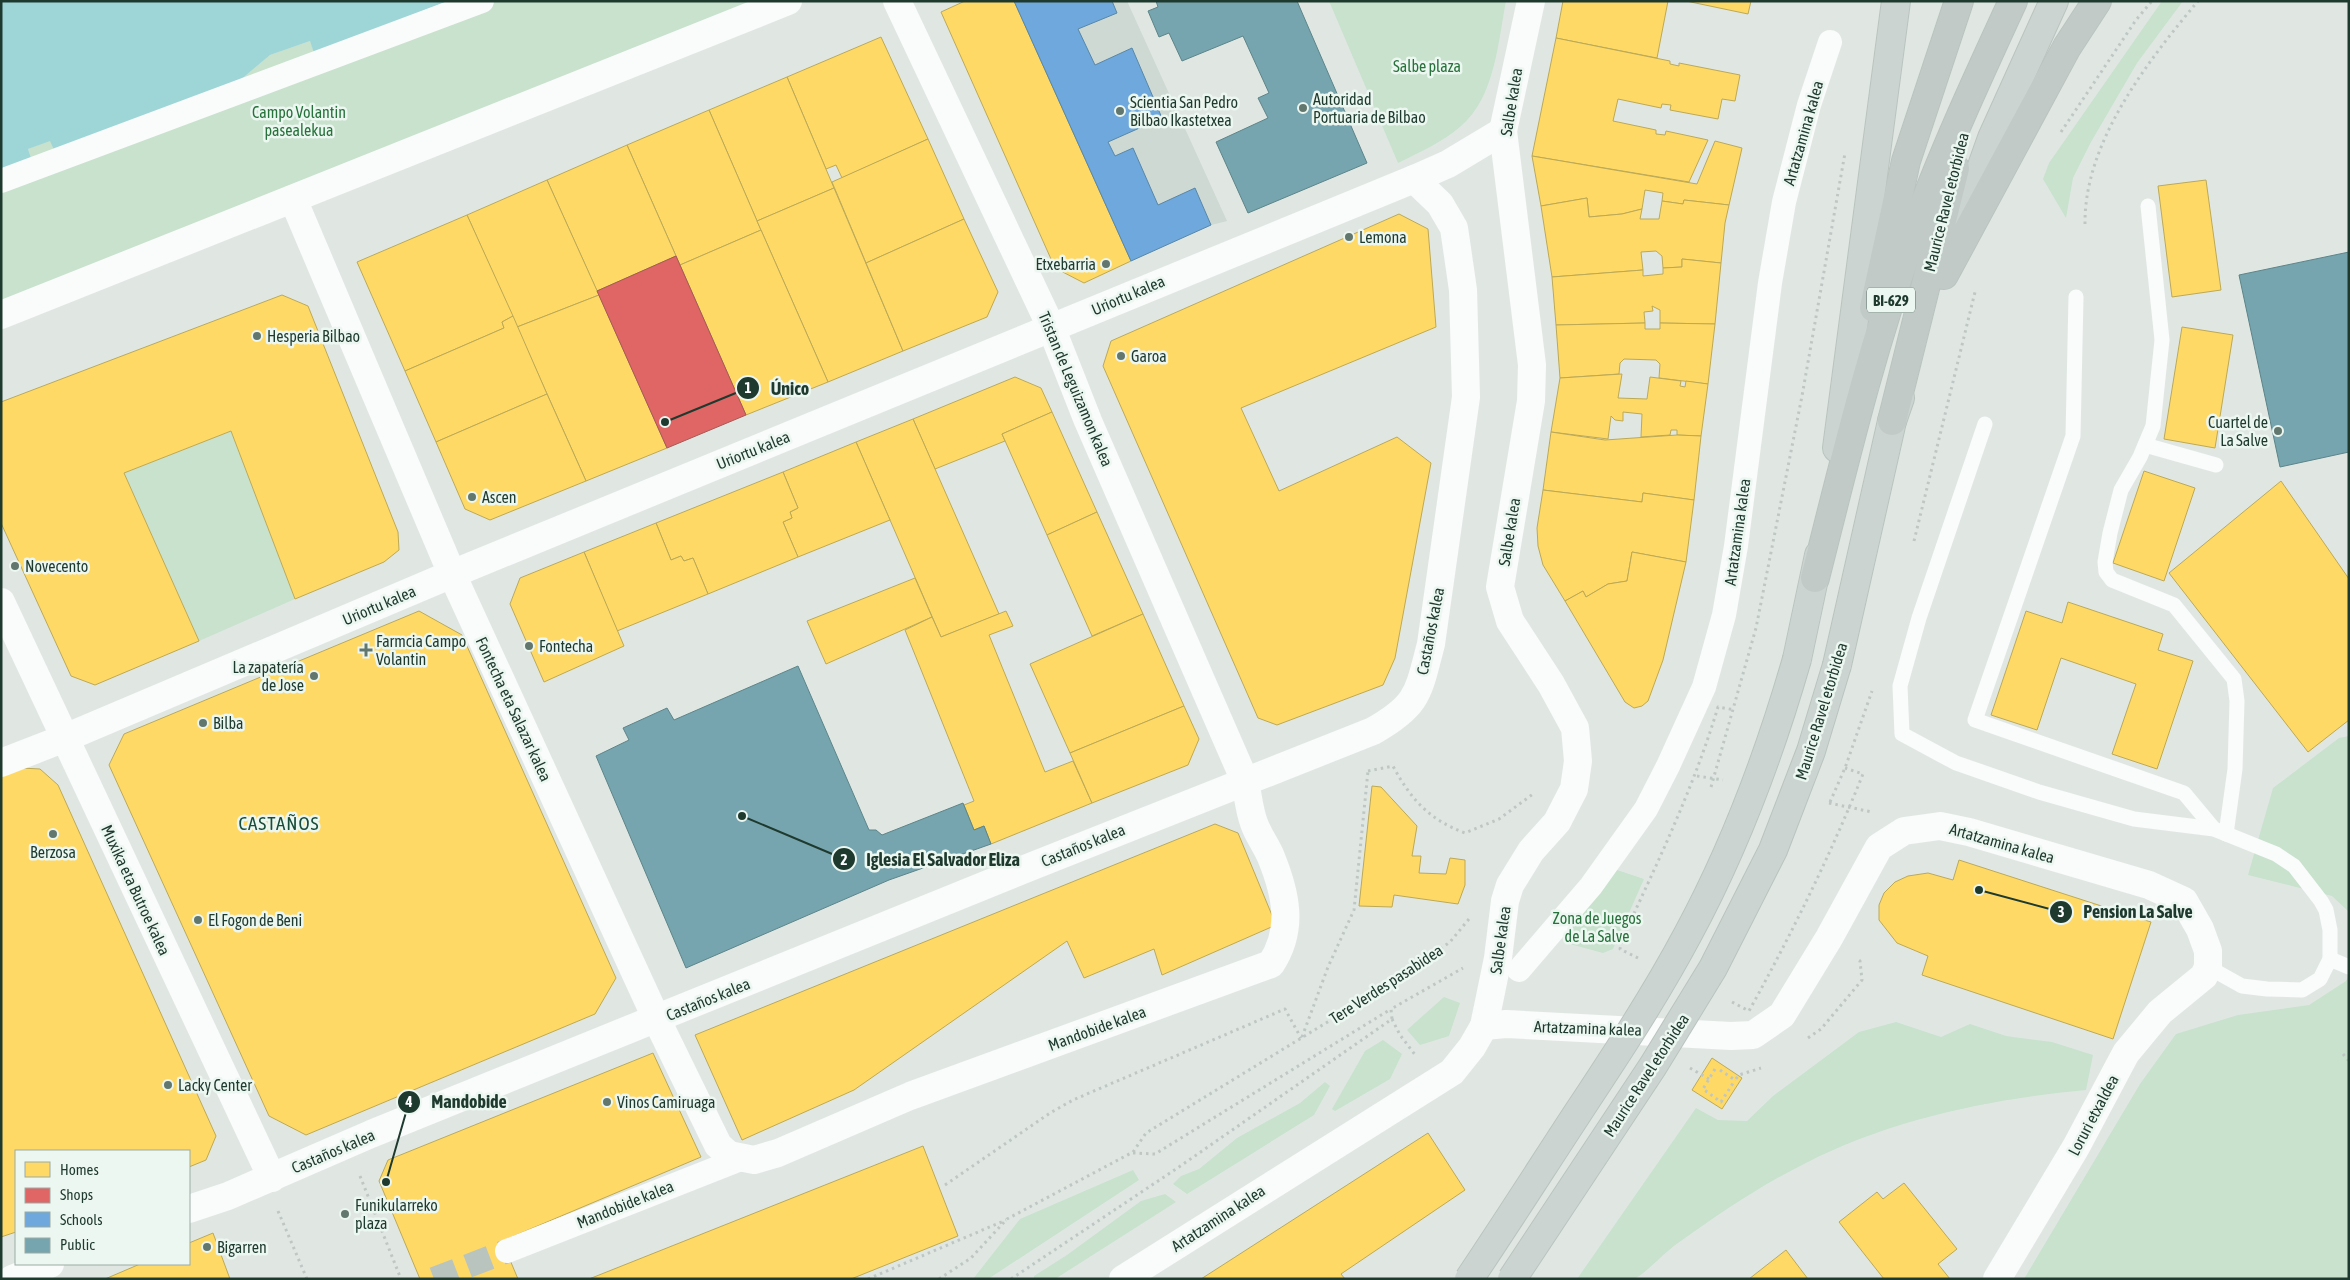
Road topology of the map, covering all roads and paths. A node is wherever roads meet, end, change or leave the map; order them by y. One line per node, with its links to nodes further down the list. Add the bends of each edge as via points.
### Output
1 (482, 1): 17 (street)
2 (788, 1): 19 (street)
3 (897, 1): 26 (street, Tristan de Leguizamon kalea)
4 (1531, 1): 13 (street, Salbe kalea)
5 (1896, 1): 34 (main road, via 1844,412)
6 (1959, 1): 27 (highway, via 1902,176 1879,276)
7 (2013, 1): 18 (highway, BI-629, via 1976,81)
8 (2054, 1): 18 (main road, via 1992,138)
9 (2097, 1): 18 (highway, via 2067,47)
10 (2152, 1): 14 (path)
11 (2198, 1): 21 (path, via 2157,50 2112,120 2085,199)
12 (1830, 42): 51 (street, Artatzamina kalea, via 1809,105 1784,202 1770,283 1736,546 1724,615 1704,687 1646,809 1591,886)
13 (1503, 131): 16 (street, Uriortu kalea, via 1448,164); 55 (street, Salbe kalea, via 1532,365 1531,401 1500,587 1510,621 1575,728 1578,761 1574,789 1557,822 1531,851 1510,885 1503,908 1498,958)
14 (2056, 139)
15 (1845, 153): 42 (path, bridge, via 1756,628)
16 (1414, 179): 26 (street, Uriortu kalea); 41 (street, Castaños kalea, via 1440,204 1454,228 1463,290 1466,397 1431,644 1421,681 1411,704 1396,718 1373,731)
17 (1, 180)
18 (1959, 192): 22 (highway); 27 (highway, BI-629, via 1909,246); 28 (highway, Maurice Ravel etorbidea / BI-629)
19 (293, 199): 25 (street); 33 (street, Fontecha eta Salazar kalea)
20 (2148, 206): 30 (lane, via 2162,340 2153,426)
21 (2085, 224)
22 (1944, 275): 28 (main road)
23 (1976, 284): 32 (path)
24 (2076, 298): 45 (lane, via 2073,436 1975,720 2184,793)
25 (1, 315)
26 (1051, 327): 33 (street, Uriortu kalea); 41 (street, Tristan de Leguizamon kalea, via 1088,421)
27 (1855, 421): 34 (highway, BI-629)
28 (1892, 421): 80 (main road, Maurice Ravel etorbidea, bridge, via 1837,665 1811,751 1773,850 1713,968 1653,1066)
29 (1985, 424): 45 (lane, via 1919,618 1900,686 1902,734 1956,763 2039,792 2134,819)
30 (2145, 445): 31 (lane); 45 (lane, via 2121,490 2110,532 2106,572 2112,580 2174,605 2234,680 2235,769)
31 (2216, 466)
32 (1913, 547)
33 (452, 574): 37 (street, Uriortu kalea); 54 (street, Fontecha eta Salazar kalea)
34 (1816, 578): 79 (main road, bridge, via 1779,722 1724,860 1688,934 1624,1043)
35 (1, 602): 37 (street, Muxika eta Butroe kalea)
36 (1873, 689): 43 (path)
37 (64, 738): 38 (street, Uriortu kalea); 65 (street, Muxika eta Butroe kalea)
38 (1, 763)
39 (1368, 771): 40 (path); 44 (path, via 1393,766 1406,792 1443,825 1465,833 1499,819 1538,790); 56 (path, via 1354,910)
40 (1360, 774)
41 (1245, 781): 54 (street, Castaños kalea); 63 (street, Mandobide kalea, via 1253,822 1271,857 1286,909 1286,934 1281,950 1271,964 910,1096 778,1153 754,1160)
42 (1711, 787)
43 (1830, 802)
44 (1530, 804)
45 (2220, 832): 47 (lane, via 2276,854 2294,866 2326,910)
46 (1472, 916): 56 (path, Tere Verdes pasabidea, via 1450,942 1406,974)
47 (2330, 959): 49 (lane, via 2320,979 2302,990 2242,986); 50 (lane)
48 (1466, 966): 52 (path)
49 (2208, 967): 55 (street, Artatzamina kalea, via 2208,951 2200,929 2184,902 2149,885 1940,826 1904,831 1879,847 1782,1015 1753,1035 1506,1024); 81 (street, Loruri etxaldea, via 2204,976 2160,1012 2126,1053 2076,1147)
50 (2349, 967)
51 (1519, 970)
52 (1391, 1009): 53 (path); 62 (path, via 1155,1154)
53 (1392, 1019): 57 (path); 77 (path)
54 (657, 1020): 63 (street, Fontecha eta Salazar kalea, via 718,1145); 65 (street, Castaños kalea, via 371,1134)
55 (1484, 1026): 78 (street, Artatzamina kalea, via 1472,1048 1452,1072)
56 (1301, 1038): 62 (path, Tere Verdes pasabidea, via 1146,1132); 66 (path, via 1285,1009 1073,1100 1050,1112)
57 (1412, 1050)
58 (2343, 1054): 59 (path)
59 (2349, 1061)
60 (1689, 1068): 61 (path)
61 (1709, 1079)
62 (1133, 1152): 69 (path, Tere Verdes pasabidea)
63 (736, 1156): 70 (street, Mandobide kalea)
64 (360, 1175): 74 (path)
65 (272, 1178): 67 (street, Castaños kalea)
66 (945, 1185)
67 (190, 1209)
68 (278, 1210): 73 (path)
69 (1007, 1220): 75 (path, Tere Verdes pasabidea); 76 (path, Tere Verdes pasabidea, via 971,1258)
70 (507, 1251)
71 (47, 1265): 72 (street)
72 (12, 1279)
73 (306, 1279)
74 (401, 1279)
75 (868, 1279)
76 (938, 1279)
77 (1011, 1279)
78 (1123, 1279)
79 (1469, 1279)
80 (1512, 1279)
81 (1997, 1279)

